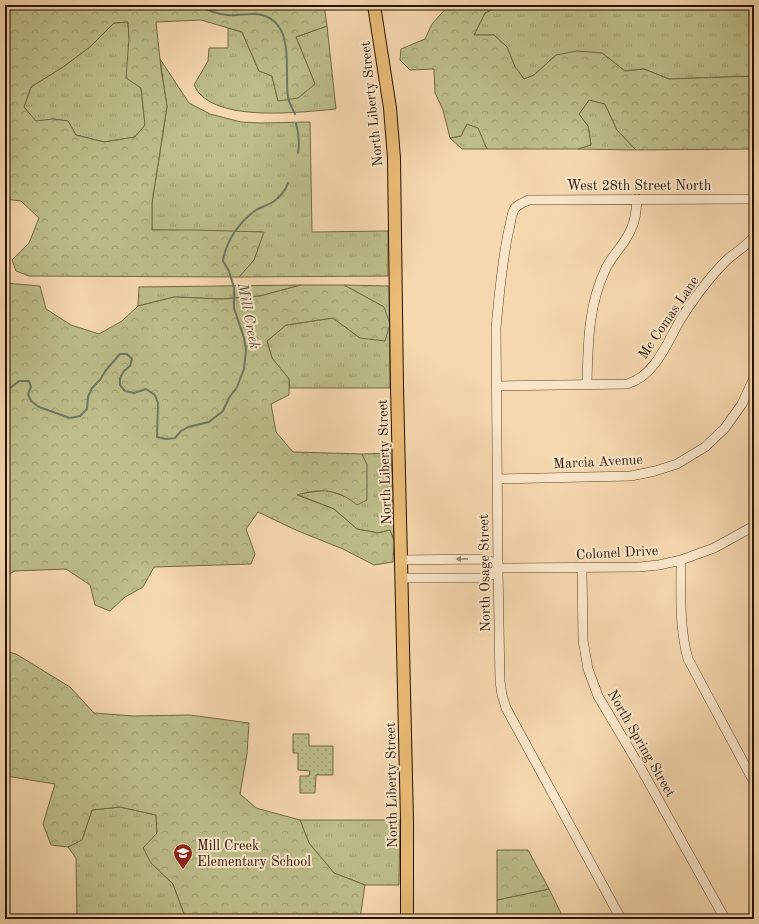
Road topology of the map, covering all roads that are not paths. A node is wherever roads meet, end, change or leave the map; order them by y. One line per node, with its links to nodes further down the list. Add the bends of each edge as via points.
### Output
1 (374, 5): 11 (main road, North Liberty Street, via 390,108 394,158)
2 (637, 199): 3 (street, West 28th Street North); 4 (street, West 28th Street North); 7 (street, via 632,229 607,267 595,295 588,339)
3 (754, 199)
4 (524, 202): 8 (street, North Osage Street, via 513,213 507,236 496,328)
5 (754, 237): 7 (street, Mc Comas Lane, via 727,260 707,283 683,316 660,356 644,376 628,384)
6 (754, 378): 9 (street, Marcia Avenue, via 742,404 725,428 705,447 677,464 631,476)
7 (587, 384): 8 (street, Mc Comas Lane)
8 (496, 386): 9 (street, North Osage Street)
9 (497, 478): 13 (street, North Osage Street)
10 (754, 526): 12 (street, Colonel Drive, via 714,548)
11 (401, 560): 13 (street, Colonel Drive, one-way to 11, via 490,561 482,559); 15 (main road, North Liberty Street)
12 (681, 560): 14 (street, Colonel Drive, via 639,567); 16 (street, via 682,629 688,659)
13 (498, 568): 14 (street, Colonel Drive); 15 (street, via 483,578); 18 (street, North Osage Street, via 500,680 506,708)
14 (582, 568): 19 (street, North Spring Street, via 583,640 588,668 598,696)
15 (402, 578): 17 (main road, North Liberty Street, via 407,821)
16 (754, 782)
17 (406, 919)
18 (621, 919)
19 (725, 919)

